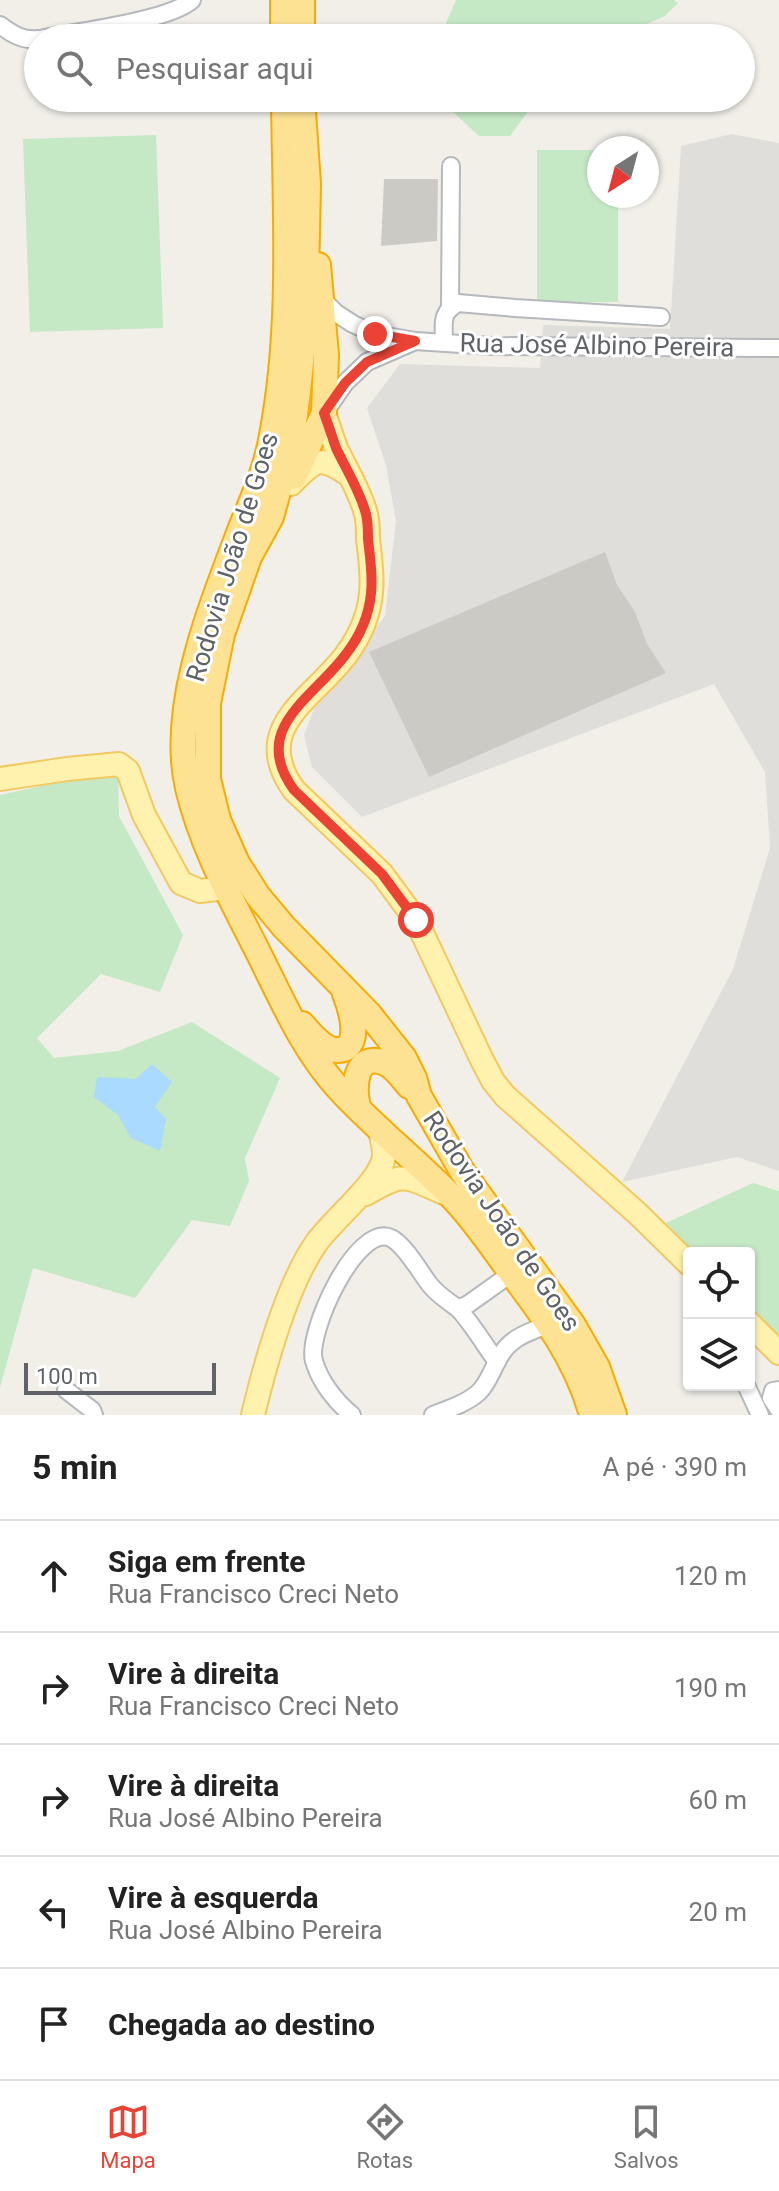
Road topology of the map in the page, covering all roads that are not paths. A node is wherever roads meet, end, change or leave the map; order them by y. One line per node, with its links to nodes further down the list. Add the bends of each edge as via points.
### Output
1 (192, 0): 4 (street, via 167,14)
2 (283, 0): 5 (highway)
3 (302, 0): 6 (highway)
4 (114, 24)
5 (283, 24)
6 (302, 24)
7 (0, 25): 8 (street)
8 (24, 38)
9 (284, 112): 24 (highway, Rodovia João de Goes, via 286,320 279,399 262,474 209,615 184,719 188,786)
10 (303, 112): 12 (highway, Rodovia João de Goes)
11 (451, 166): 14 (street)
12 (308, 184): 13 (highway); 22 (highway, Rodovia João de Goes, via 298,392 291,445)
13 (323, 300): 16 (street, Rua José Albino Pereira, via 375,334); 19 (highway)
14 (450, 307): 15 (street, via 458,303); 17 (street, via 444,316)
15 (661, 317)
16 (415, 341): 17 (street, Rua José Albino Pereira); 19 (street, Rua José Albino Pereira, via 367,362)
17 (444, 341): 18 (street, Rua José Albino Pereira)
18 (779, 348)
19 (324, 413): 20 (main road); 21 (highway)
20 (349, 475): 21 (main road, via 330,462 317,462); 32 (main road, via 366,515 372,567 366,622 346,655 280,733 277,744 284,776 382,874 416,920 481,1058 505,1096)
21 (290, 485): 22 (highway)
22 (271, 517): 25 (highway, Rodovia João de Goes, via 249,557 222,634 208,703 208,779 218,820 258,896)
23 (0, 779): 24 (main road, via 119,764 128,771 144,815 181,883 200,891)
24 (225, 888): 26 (highway, Rodovia João de Goes)
25 (342, 986): 26 (highway, via 354,1021 350,1042 337,1051 303,1026); 27 (highway, Rodovia João de Goes, via 404,1058)
26 (277, 990): 28 (highway, Rodovia João de Goes, via 317,1063)
27 (419, 1096): 28 (highway, via 392,1067 371,1061 363,1065 354,1084); 48 (highway, Rodovia João de Goes, via 462,1171 573,1325 597,1367)
28 (358, 1107): 29 (highway, Rodovia João de Goes)
29 (380, 1131): 30 (highway, Rodovia João de Goes); 31 (main road, via 384,1160)
30 (451, 1196): 31 (main road, via 401,1177); 33 (highway, Rodovia João de Goes)
31 (355, 1201): 44 (main road, via 316,1244 301,1270)
32 (683, 1258)
33 (512, 1273): 34 (street); 35 (highway, Rodovia João de Goes)
34 (458, 1308): 38 (street); 45 (street, via 439,1295 393,1239 381,1237 363,1247 344,1268 313,1343 313,1359 329,1390)
35 (550, 1324): 38 (street, via 518,1336); 47 (highway, Rodovia João de Goes)
36 (755, 1329): 37 (main road)
37 (779, 1353)
38 (497, 1362): 46 (street, via 476,1394)
39 (66, 1390): 43 (street)
40 (779, 1390): 42 (street, via 771,1398)
41 (749, 1391): 49 (street)
42 (779, 1410)
43 (94, 1415)
44 (253, 1415)
45 (352, 1415)
46 (433, 1415)
47 (592, 1415)
48 (614, 1415)
49 (760, 1415)

